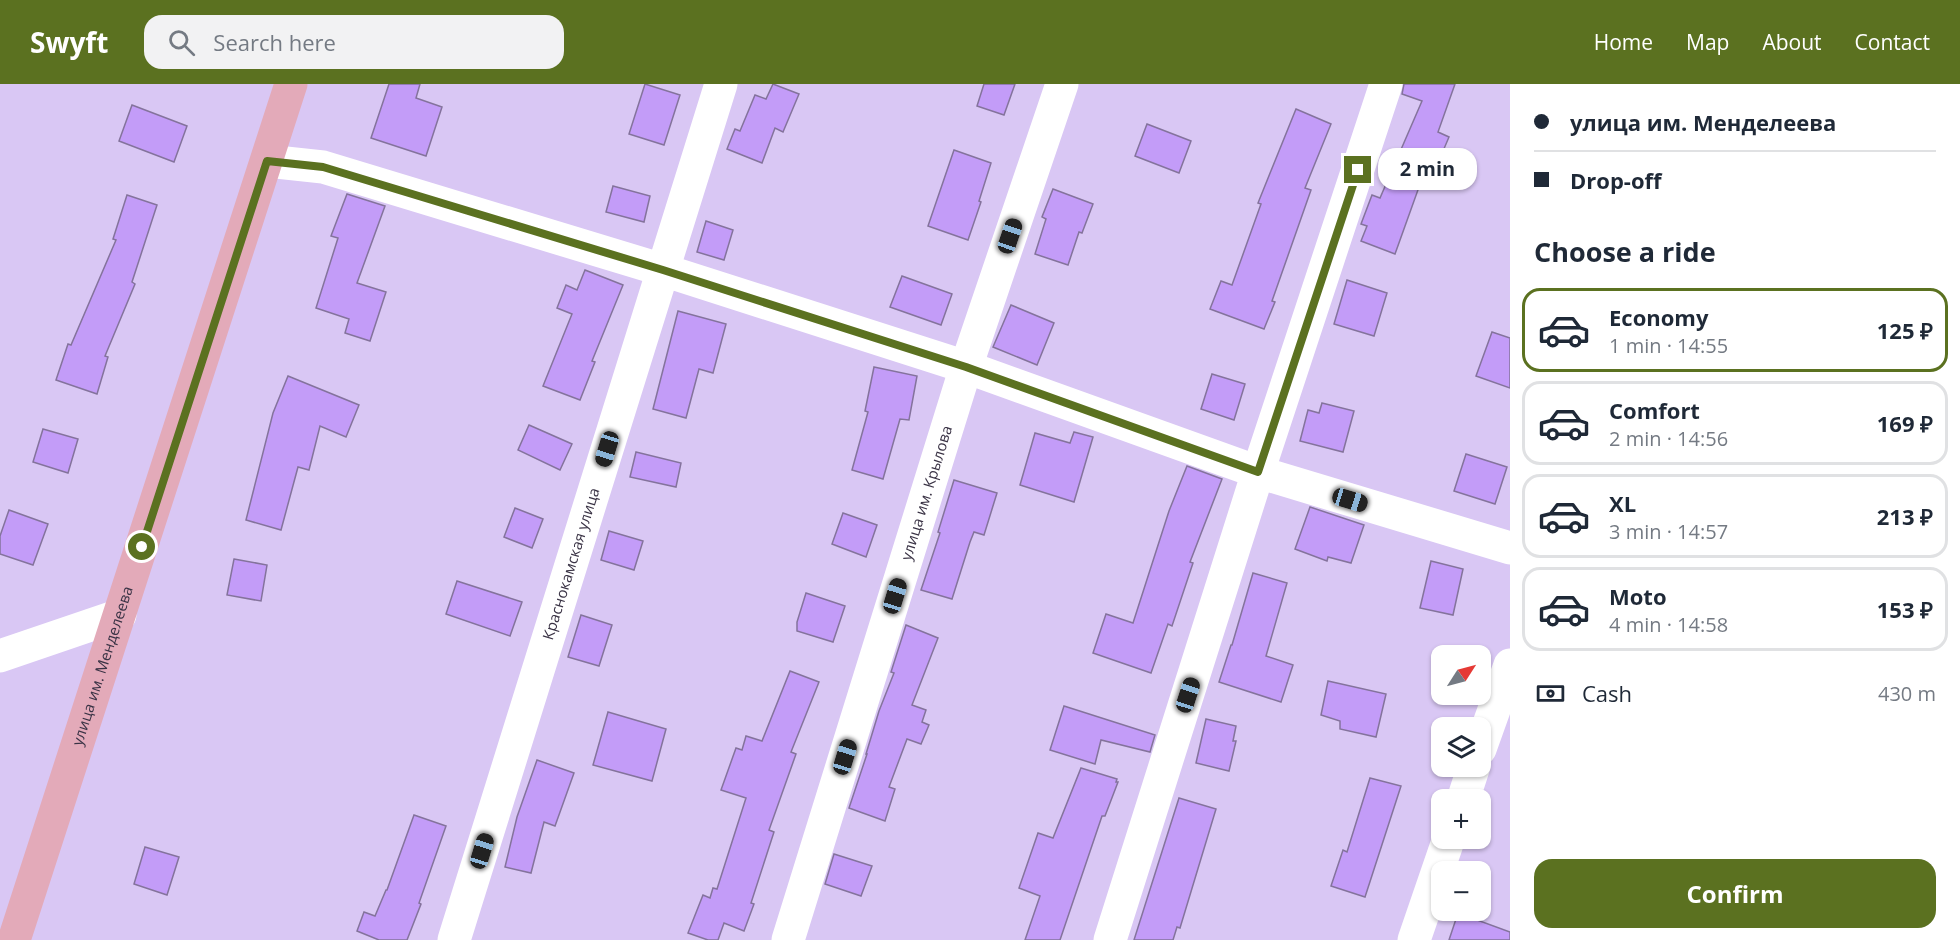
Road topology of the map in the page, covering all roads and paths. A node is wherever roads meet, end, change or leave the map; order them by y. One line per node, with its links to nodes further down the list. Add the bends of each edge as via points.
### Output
1 (291, 84): 5 (main road, улица им. Менделеева)
2 (721, 84): 6 (street, Краснокамская улица)
3 (1062, 84): 7 (street, улица им. Крылова)
4 (1386, 84): 8 (street)
5 (267, 161): 6 (street, via 323,167); 10 (main road, улица им. Менделеева)
6 (663, 270): 7 (street); 16 (street, Краснокамская улица)
7 (966, 367): 8 (street); 17 (street, улица им. Крылова)
8 (1258, 472): 9 (street); 18 (street)
9 (1510, 548)
10 (120, 615): 11 (street); 15 (main road, улица им. Менделеева)
11 (0, 656)
12 (1510, 665): 13 (street)
13 (1491, 718)
14 (1445, 849): 19 (street)
15 (14, 940)
16 (454, 940)
17 (788, 940)
18 (1110, 940)
19 (1414, 940)

